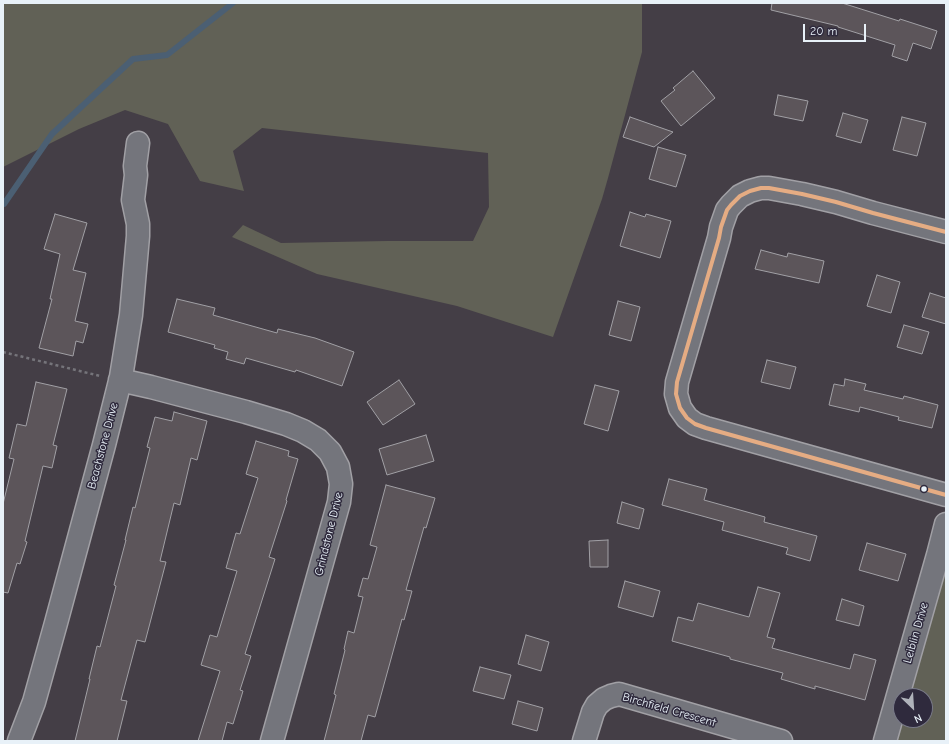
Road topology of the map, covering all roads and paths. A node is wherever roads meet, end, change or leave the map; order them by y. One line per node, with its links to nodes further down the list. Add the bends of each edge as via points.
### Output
1 (138, 143): 4 (street, Beachstone Drive, via 133,200 138,236 131,315)
2 (946, 232): 5 (street, via 836,202 769,188 750,191 735,199 727,210 721,227 676,394 683,413 700,426)
3 (3, 352): 4 (path)
4 (120, 380): 7 (street, Beachstone Drive, via 55,630 34,702); 8 (street, Grindstone Drive, via 286,424 318,440 330,452 338,467 341,484 339,502)
5 (946, 495)
6 (946, 524): 11 (street, Leiblin Drive)
7 (19, 741)
8 (272, 741)
9 (584, 741): 10 (street, Birchfield Crescent, via 592,712 597,705 604,699 619,694)
10 (781, 741)
11 (885, 741)

